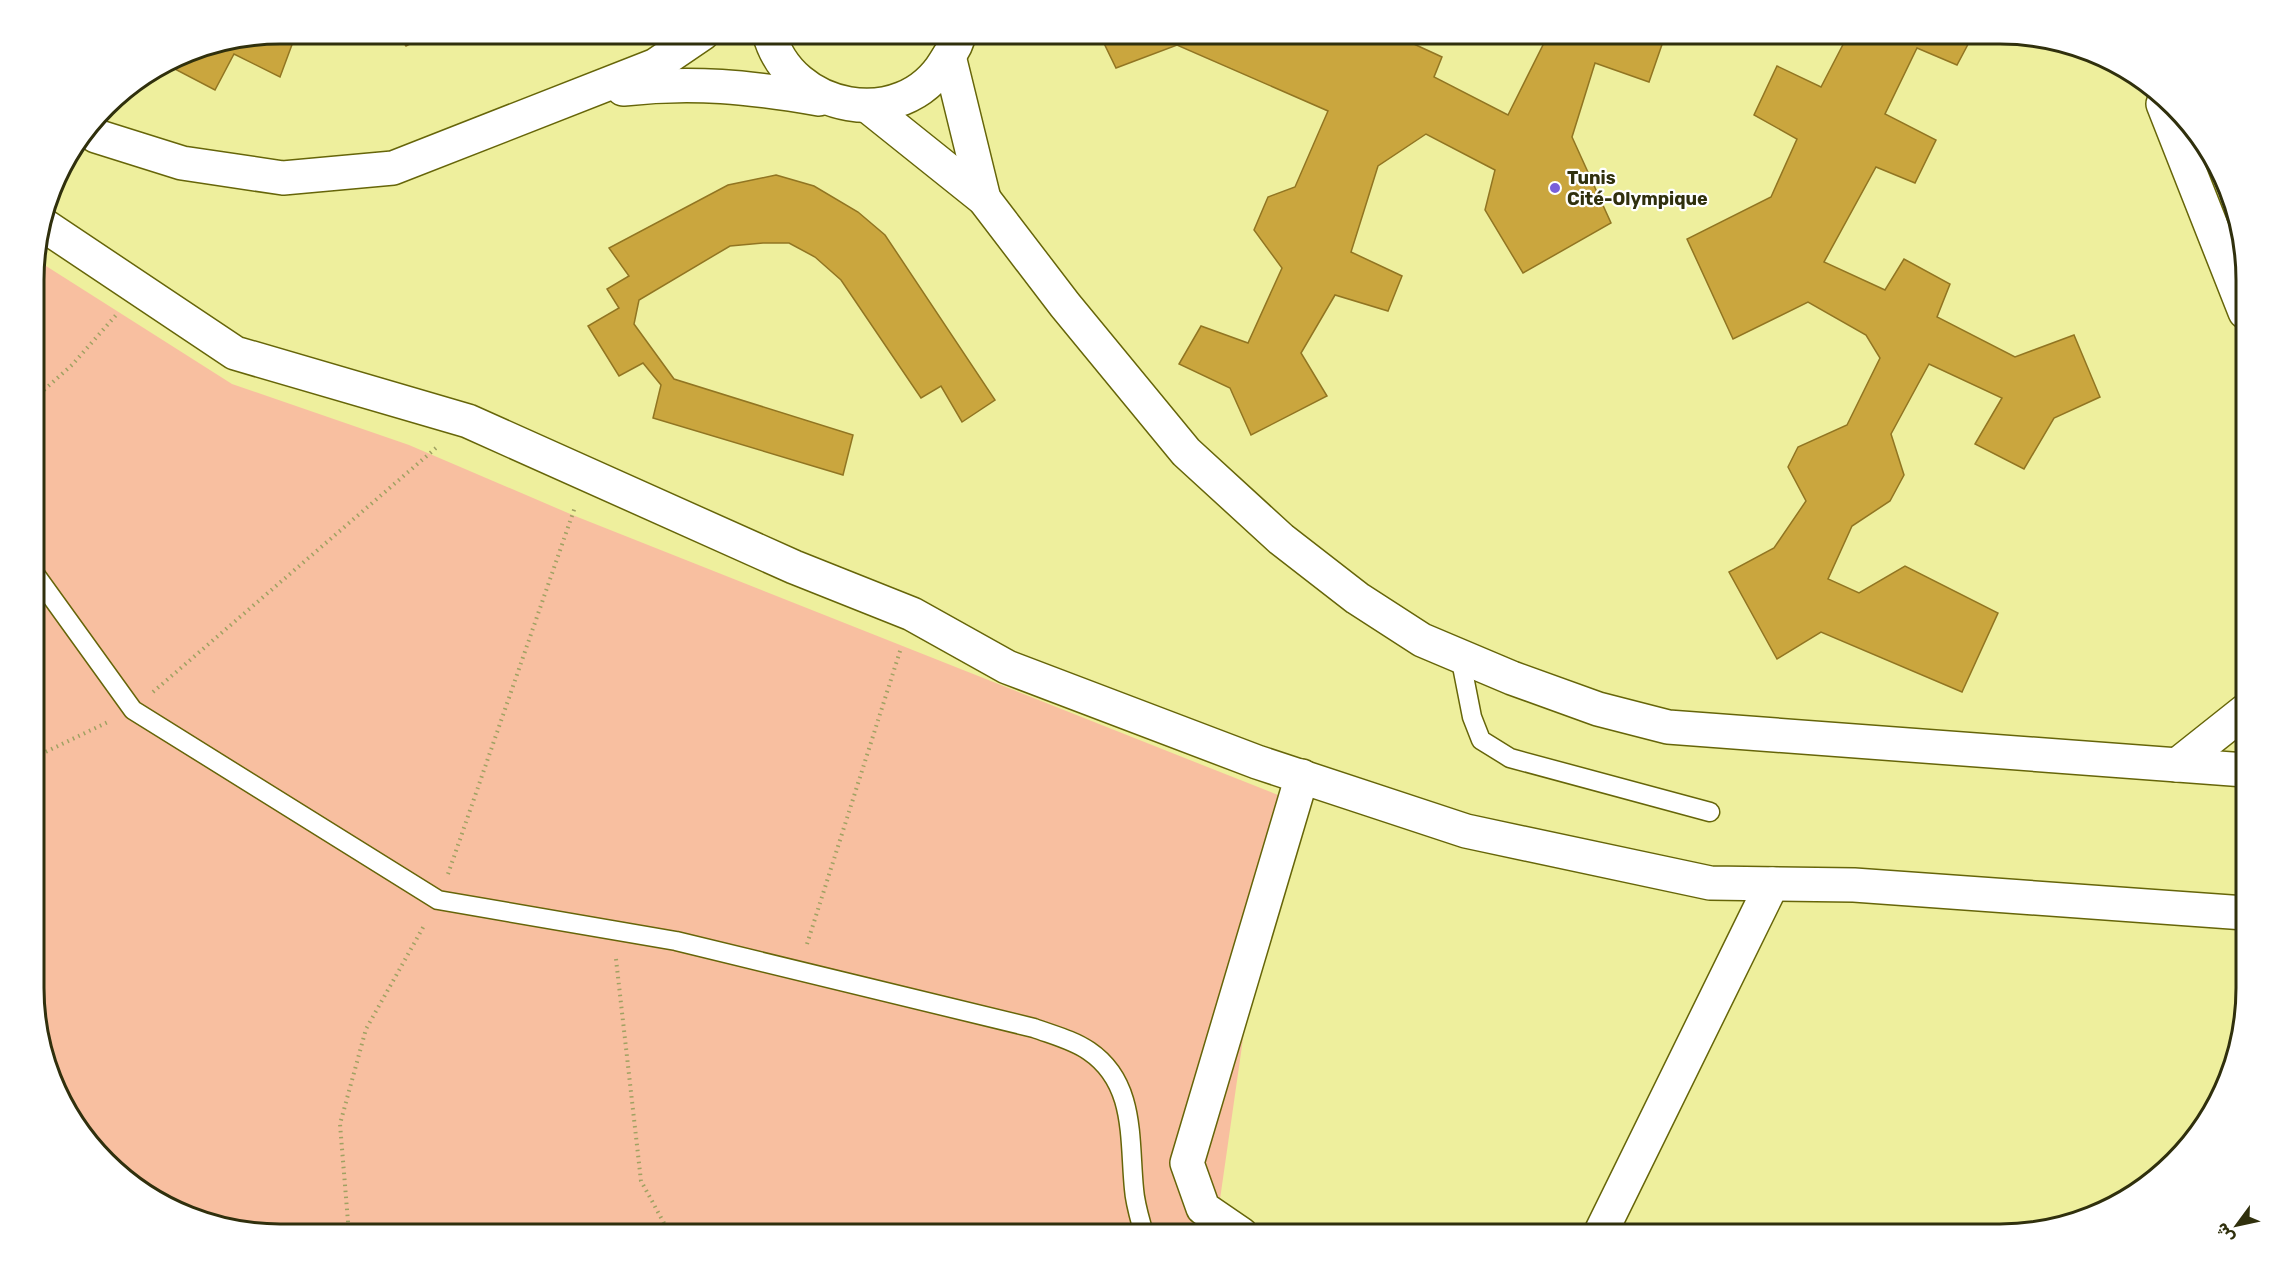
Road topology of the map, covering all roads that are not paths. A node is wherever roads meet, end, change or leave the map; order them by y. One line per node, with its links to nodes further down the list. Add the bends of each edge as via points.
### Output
1 (687, 44): 4 (street, via 656,65)
2 (772, 44): 5 (street, via 796,80)
3 (954, 44): 6 (street, via 938,74 906,97); 9 (street)
4 (588, 93): 5 (street, via 666,84 708,84 747,86); 8 (street, via 393,168 284,178 182,163)
5 (830, 101): 6 (street)
6 (869, 106): 9 (street)
7 (2167, 114): 11 (street)
8 (93, 134)
9 (984, 199): 13 (street, via 1065,306 1186,452 1281,539 1357,598 1422,640)
10 (49, 229): 17 (street, via 235,353 468,421 794,567 912,614 1007,667)
11 (2236, 287)
12 (44, 587): 21 (lane, via 132,710 438,900 676,941 1034,1028 1068,1040 1103,1061 1115,1075 1128,1108 1134,1192)
13 (1460, 657): 15 (street, via 1598,708 1668,727); 18 (lane, via 1472,717 1481,740 1510,758)
14 (2236, 719): 15 (street)
15 (2177, 765): 16 (street)
16 (2236, 769)
17 (1302, 776): 19 (street, via 1466,831 1710,883); 22 (street, via 1187,1163 1203,1208)
18 (1710, 812)
19 (1772, 884): 20 (street, via 1854,885); 23 (street)
20 (2236, 913)
21 (1142, 1224)
22 (1226, 1224)
23 (1605, 1224)

